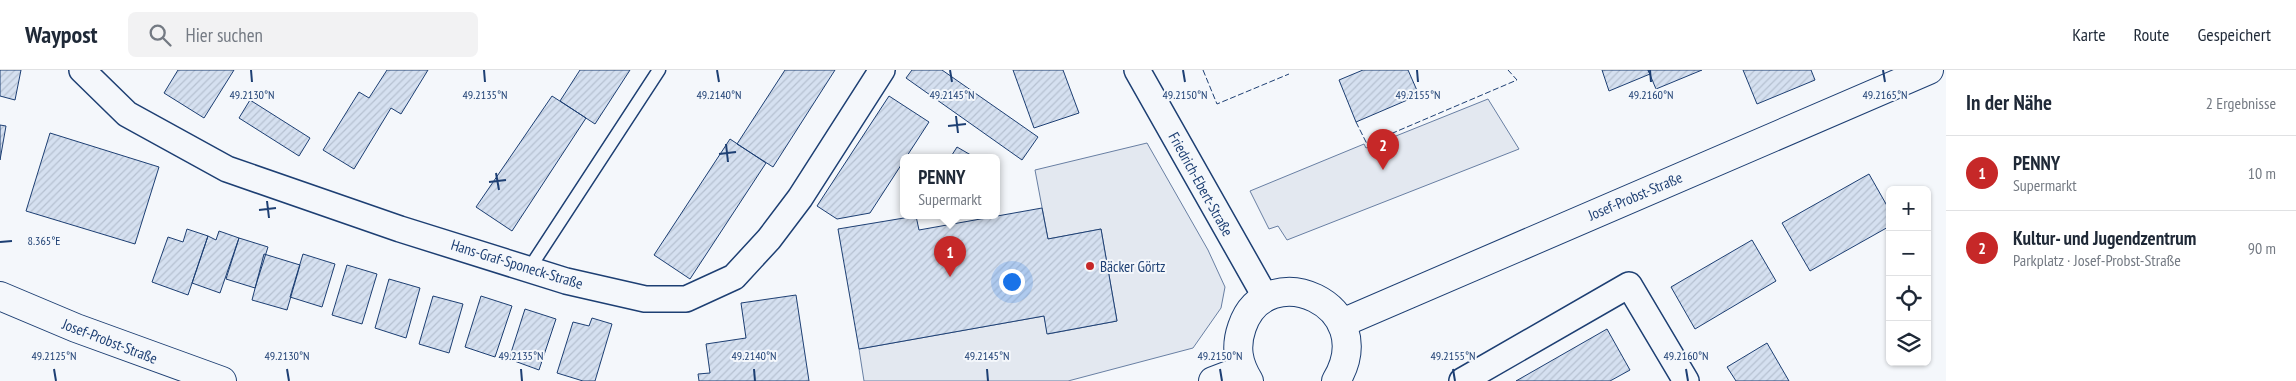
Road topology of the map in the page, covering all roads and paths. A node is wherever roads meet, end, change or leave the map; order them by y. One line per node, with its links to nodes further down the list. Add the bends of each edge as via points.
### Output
1 (82, 70): 6 (street, Hans-Graf-Sponeck-Straße, via 127,114 227,169 400,229)
2 (659, 70): 6 (lane)
3 (882, 70): 6 (street, Hans-Graf-Sponeck-Straße, via 800,198 734,277 686,299 645,299)
4 (1137, 70): 8 (street, Friedrich-Ebert-Straße)
5 (1929, 70): 9 (main road, Josef-Probst-Straße)
6 (529, 269)
7 (0, 296): 11 (main road, Josef-Probst-Straße, via 76,328)
8 (1266, 298): 9 (main road, via 1282,292 1301,292 1318,297 1332,308); 10 (main road, via 1243,322 1238,338 1237,354)
9 (1342, 323): 13 (main road, via 1348,354)
10 (1246, 376): 12 (main road)
11 (222, 381)
12 (1213, 381)
13 (1336, 381)
14 (1462, 381): 15 (street, via 1629,285)
15 (1686, 381)

